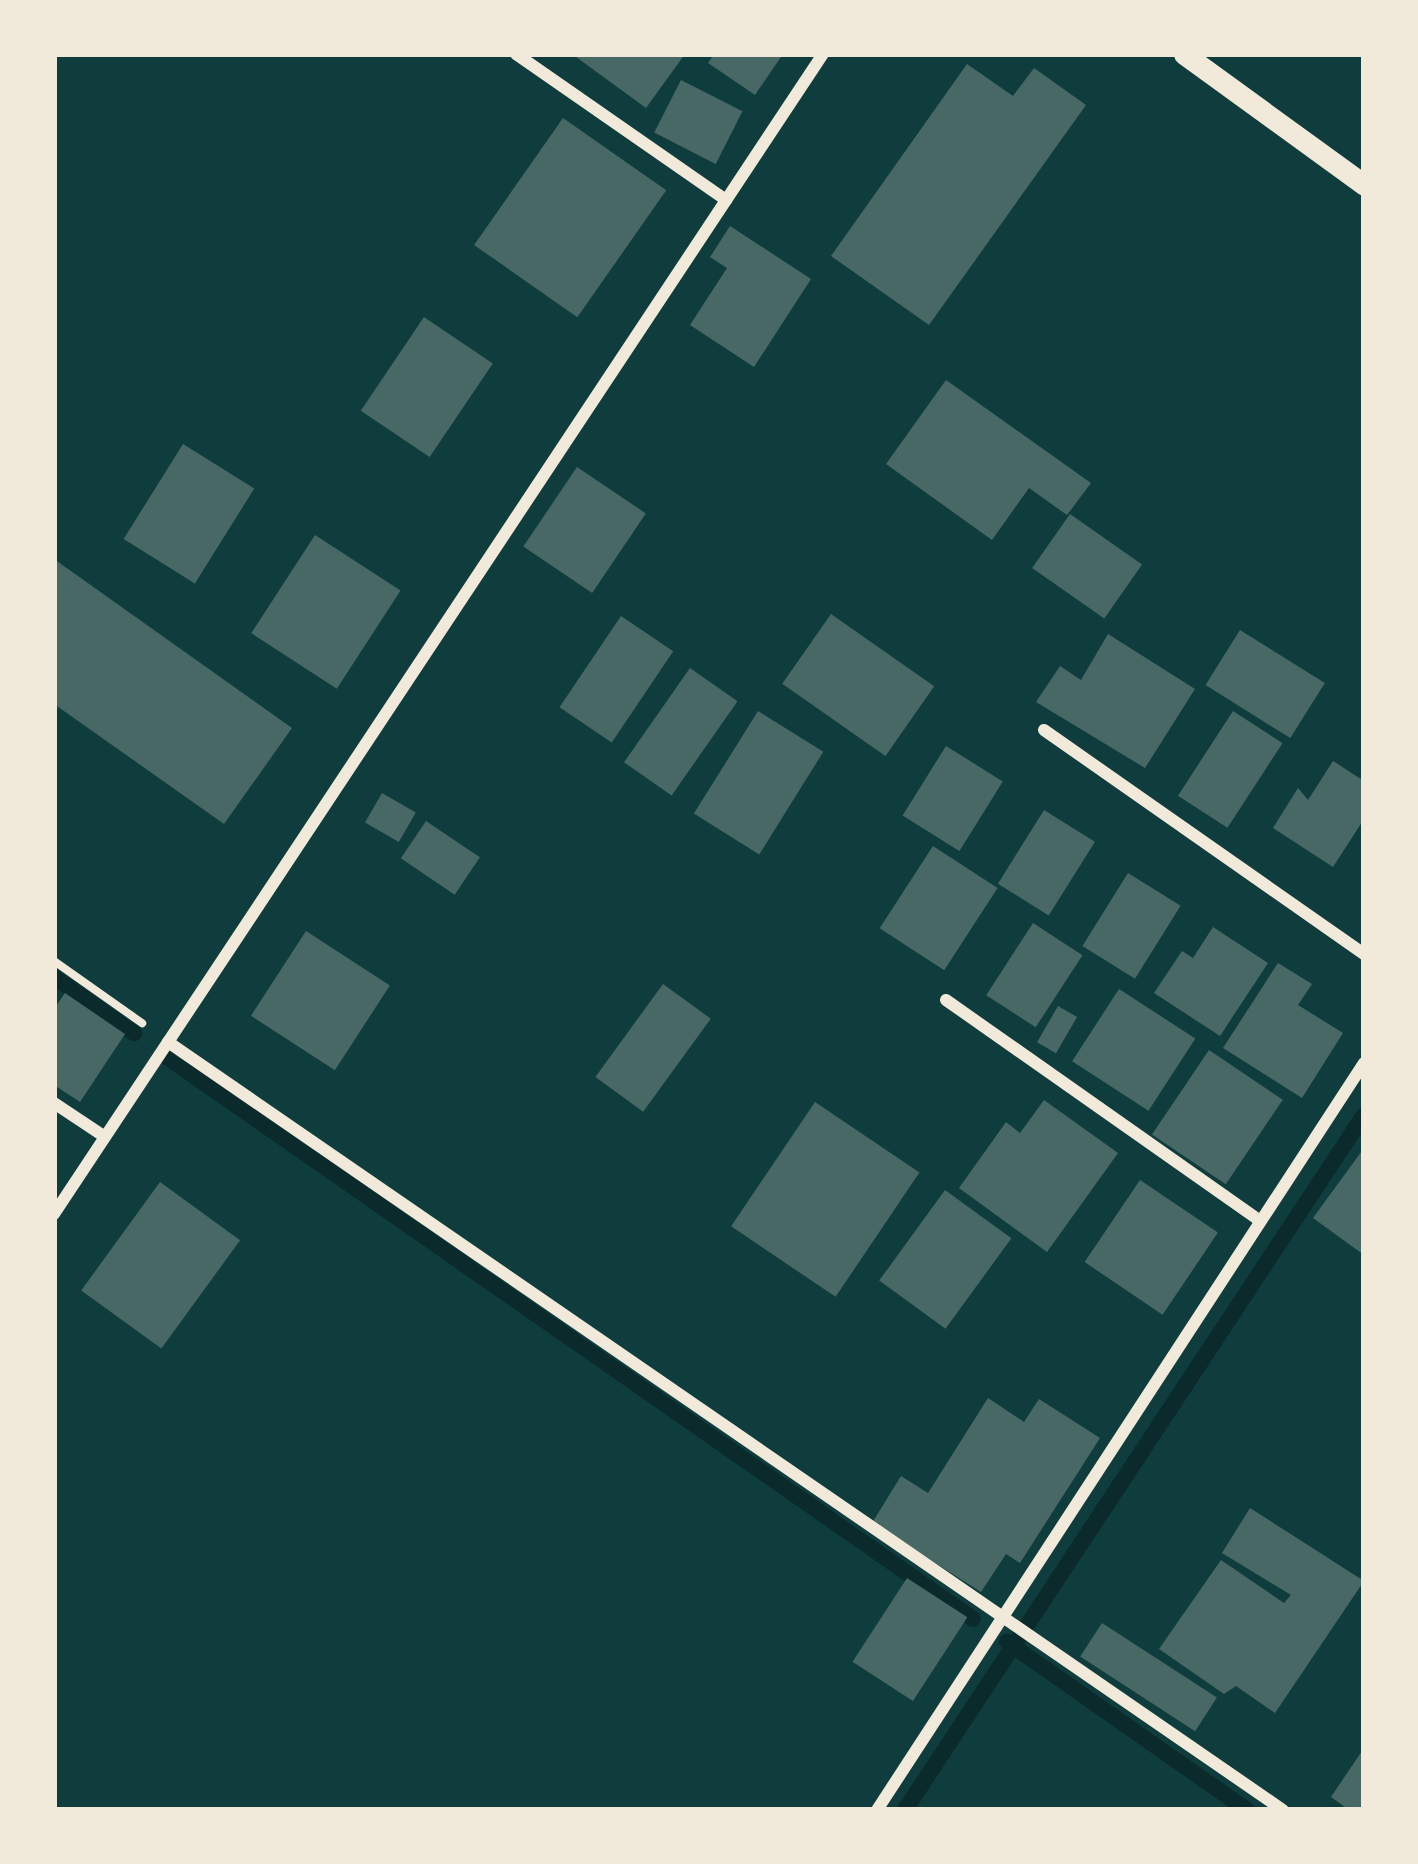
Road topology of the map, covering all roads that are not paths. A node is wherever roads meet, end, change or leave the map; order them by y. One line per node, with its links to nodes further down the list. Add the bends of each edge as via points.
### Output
1 (516, 54): 5 (street)
2 (823, 54): 5 (street)
3 (1184, 54): 4 (street)
4 (1364, 185)
5 (726, 200): 9 (street)
6 (1044, 730): 7 (street)
7 (1364, 953)
8 (946, 1000): 14 (street)
9 (168, 1042): 12 (street); 15 (street)
10 (1364, 1063): 14 (street)
11 (54, 1102): 12 (street)
12 (105, 1137): 13 (street)
13 (54, 1214)
14 (1260, 1221): 15 (street)
15 (1009, 1621): 16 (street); 17 (street)
16 (877, 1810)
17 (1283, 1810)

